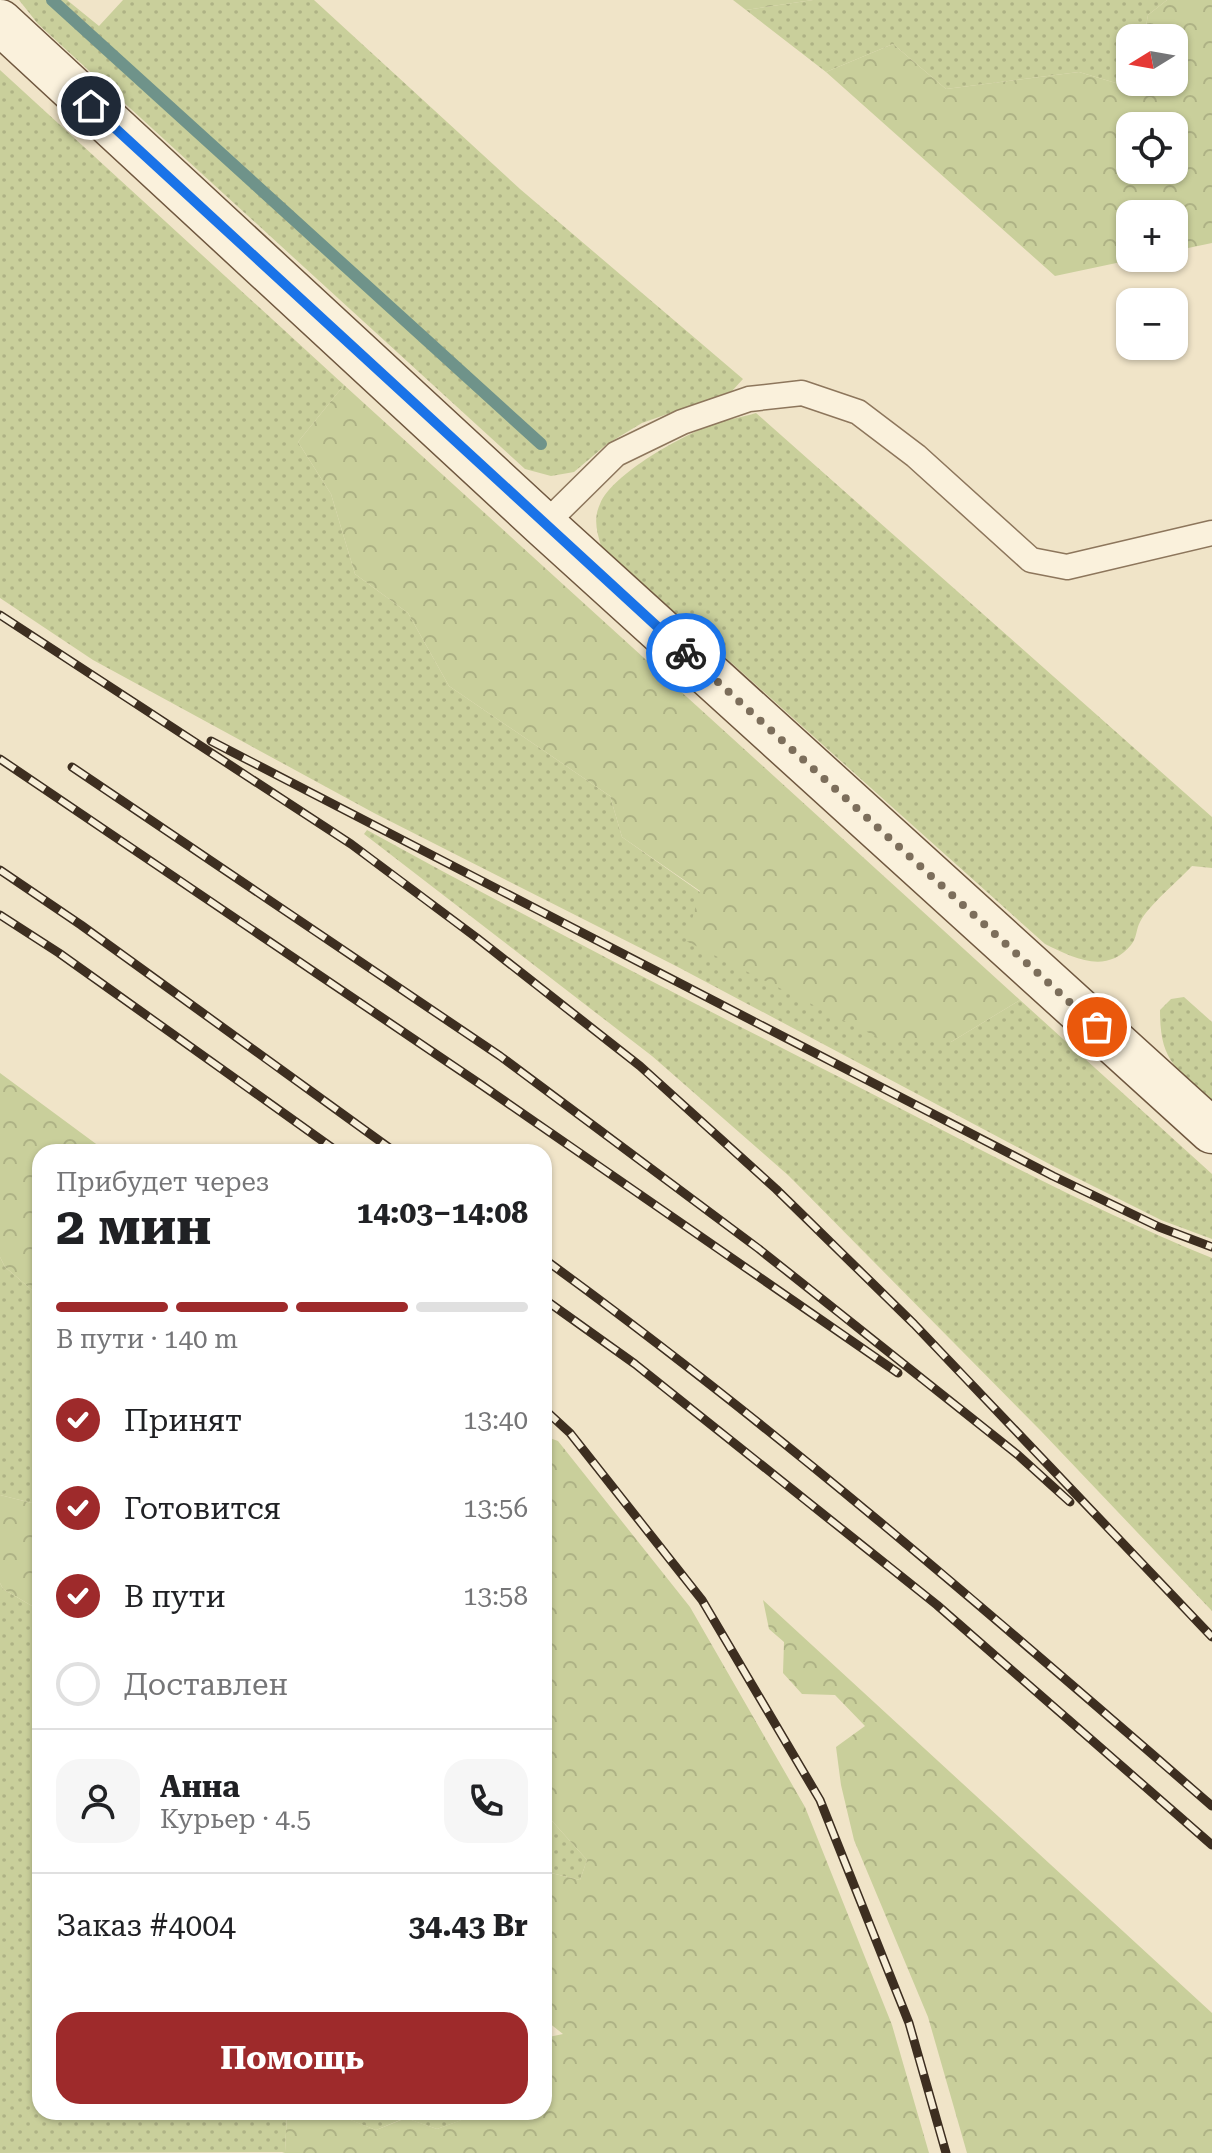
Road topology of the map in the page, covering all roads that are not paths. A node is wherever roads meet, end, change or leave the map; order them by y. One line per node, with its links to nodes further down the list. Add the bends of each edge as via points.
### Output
1 (0, 22): 2 (street)
2 (544, 525): 3 (lane, via 616,454 682,422 749,399 802,393 858,412 916,456 1031,560 1067,567); 4 (street)
3 (1212, 533)
4 (1212, 1131)

